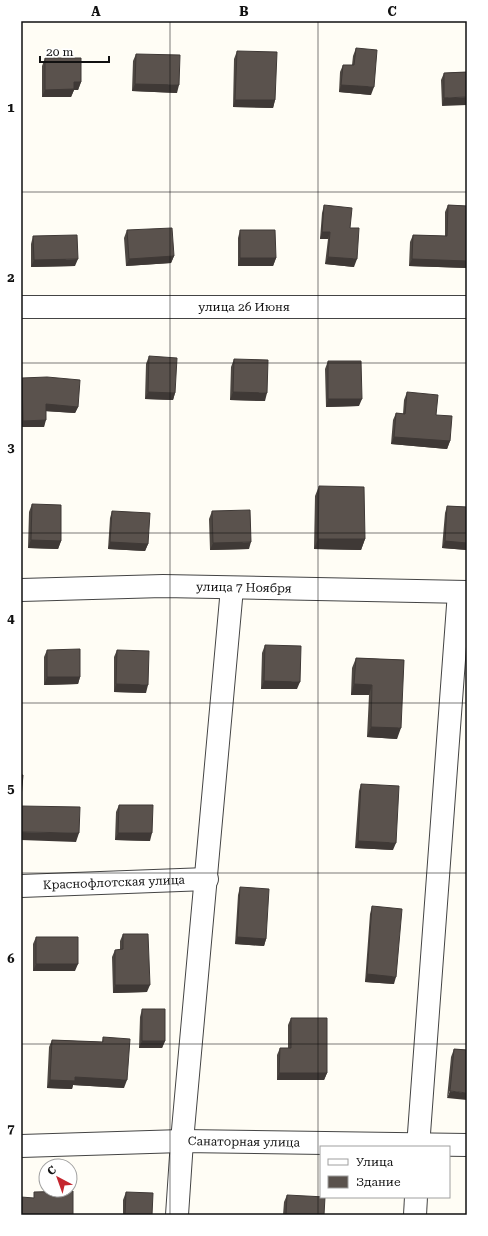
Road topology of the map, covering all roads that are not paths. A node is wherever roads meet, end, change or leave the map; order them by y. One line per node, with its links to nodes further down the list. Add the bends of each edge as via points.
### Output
1 (467, 306): 2 (street, улица 26 Июня)
2 (21, 307)
3 (232, 588): 4 (street, улица 7 Ноября, via 163,586); 5 (street, улица 7 Ноября); 6 (street)
4 (21, 590)
5 (463, 592): 9 (street)
6 (207, 879): 7 (street, Краснофлотская улица); 8 (street)
7 (21, 886)
8 (182, 1140): 9 (street, Санаторная улица); 11 (street, Санаторная улица); 13 (street)
9 (418, 1145): 10 (street, Санаторная улица)
10 (467, 1145)
11 (21, 1146)
12 (416, 1198): 14 (street)
13 (177, 1215)
14 (415, 1215)

